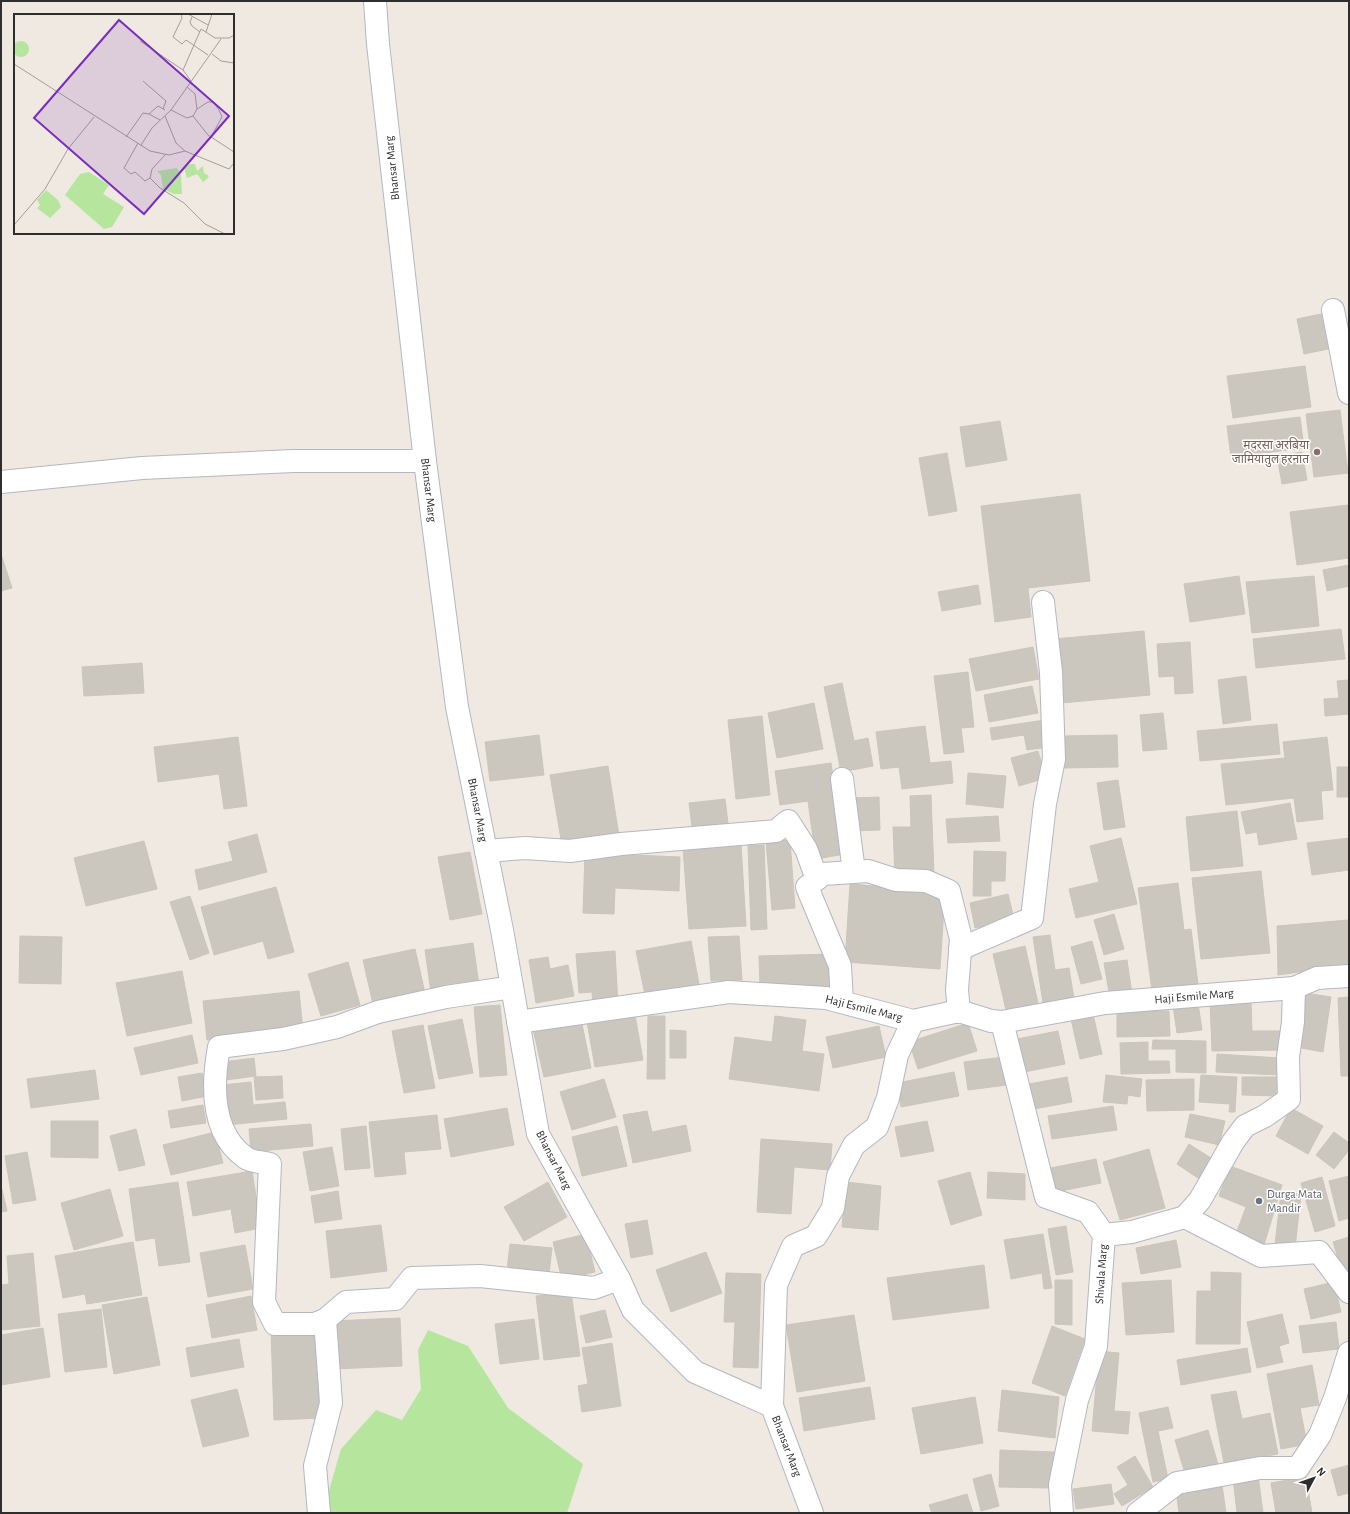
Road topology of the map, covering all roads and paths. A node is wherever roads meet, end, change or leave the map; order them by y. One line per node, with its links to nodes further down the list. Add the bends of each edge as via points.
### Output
1 (375, 1): 4 (street, Bhansar Marg)
2 (1333, 310): 3 (street)
3 (1349, 393)
4 (425, 461): 5 (street, via 294,460 142,468); 8 (street, Bhansar Marg, via 457,707)
5 (1, 482)
6 (1043, 602): 11 (street, via 1051,672 1054,759 1045,804 1032,918)
7 (842, 779): 9 (street)
8 (486, 851): 10 (street, via 525,848 570,851 620,844 776,831 788,821 806,849); 13 (street, Bhansar Marg)
9 (854, 872): 10 (street, via 823,874); 11 (street, via 868,871 896,880 926,881 949,891 961,940)
10 (817, 879): 15 (street, via 807,887 840,966)
11 (960, 949): 16 (street, via 957,990)
12 (1349, 976): 14 (street, Haji Esmile Marg, via 1317,978)
13 (512, 987): 18 (street, Bhansar Marg); 24 (street, via 446,997 378,1012 336,1027 283,1039 220,1047 216,1065 215,1106 226,1136 247,1158 270,1164 264,1302 275,1324 314,1324)
14 (1294, 988): 19 (street, Haji Esmile Marg, via 1105,1003); 20 (street, via 1288,1057 1289,1099 1245,1126 1200,1200)
15 (842, 1002): 17 (street, Haji Esmile Marg); 18 (street, Haji Esmile Marg, via 826,998 729,992)
16 (959, 1011): 17 (street, Haji Esmile Marg); 19 (street, Haji Esmile Marg)
17 (913, 1020): 26 (street, via 897,1055 888,1098 877,1127 854,1145 838,1176 832,1208 816,1236 793,1246 776,1285)
18 (518, 1022): 22 (street, Bhansar Marg, via 538,1134)
19 (1002, 1022): 21 (street, Shivala Marg, via 1046,1197 1088,1212)
20 (1184, 1217): 21 (street, via 1132,1232); 23 (street, via 1261,1256 1319,1252)
21 (1104, 1235): 29 (street, Shivala Marg, via 1096,1346 1077,1400 1060,1485)
22 (619, 1278): 24 (street, via 594,1288 480,1276 412,1278 395,1299 346,1302); 26 (street, Bhansar Marg, via 634,1310 696,1372)
23 (1349, 1292)
24 (325, 1320): 27 (street, via 331,1403 315,1466)
25 (1349, 1353): 30 (street, via 1320,1435 1298,1468 1260,1468 1177,1483)
26 (772, 1406): 28 (street, Bhansar Marg)
27 (320, 1513)
28 (812, 1513)
29 (1062, 1513)
30 (1138, 1513)

